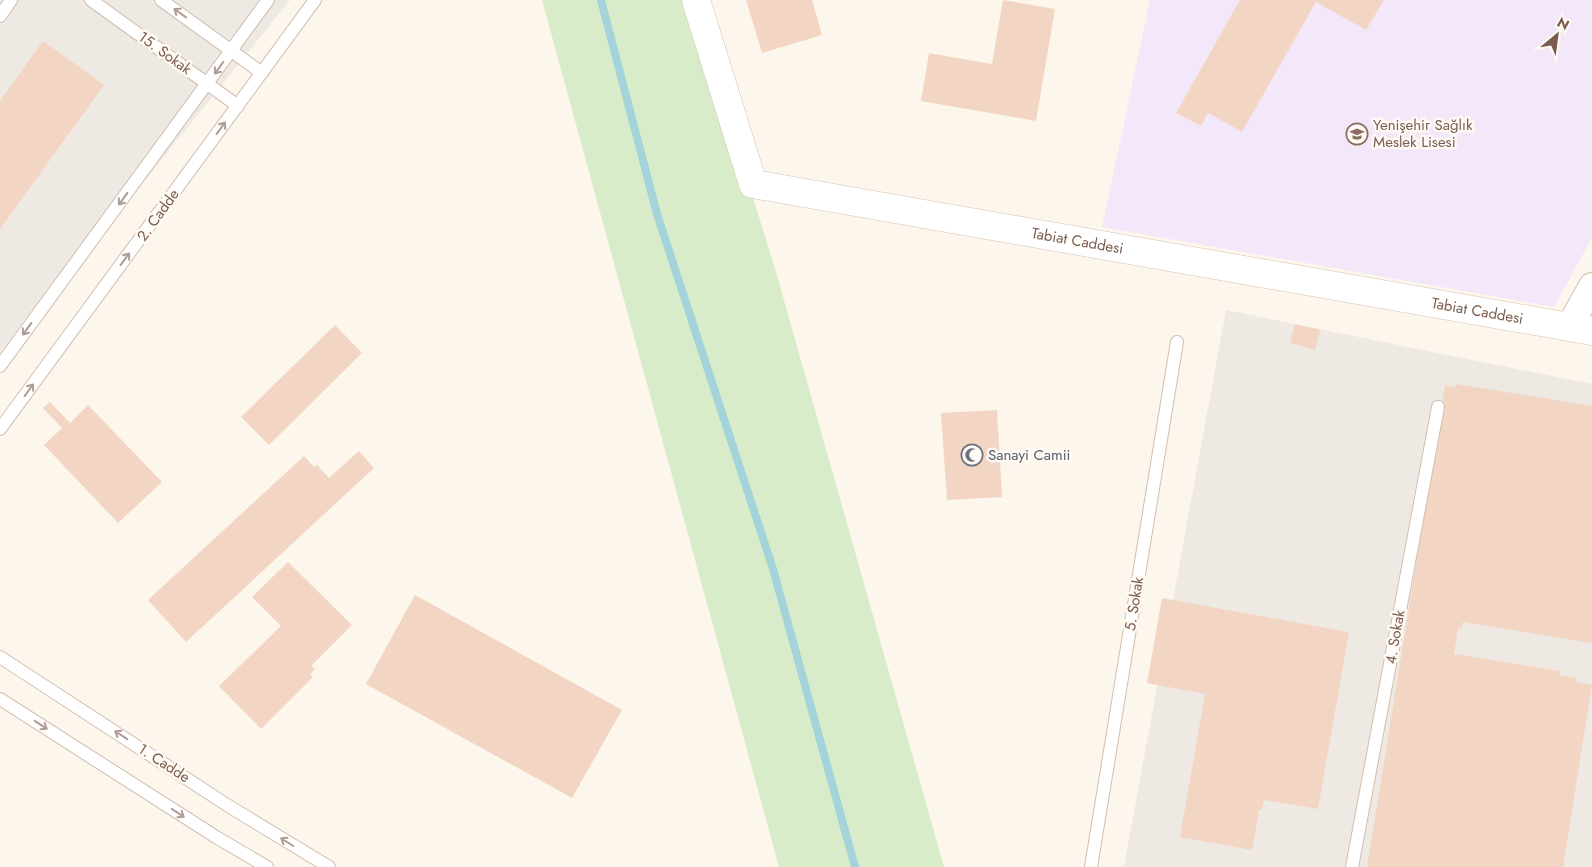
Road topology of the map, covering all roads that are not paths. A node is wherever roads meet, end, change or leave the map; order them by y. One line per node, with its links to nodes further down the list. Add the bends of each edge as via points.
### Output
1 (11, 0): 7 (lane)
2 (92, 0): 10 (lane, 15. Sokak)
3 (161, 0): 8 (lane, one-way to 3)
4 (268, 0): 8 (lane)
5 (315, 0): 9 (lane, 2. Cadde)
6 (696, 0): 13 (street, Tabiat Caddesi, via 752,184)
7 (0, 16)
8 (231, 51): 9 (lane); 10 (lane, one-way to 10)
9 (262, 72): 11 (lane, 2. Cadde)
10 (207, 84): 11 (lane, 15. Sokak); 15 (lane, one-way to 15)
11 (238, 106): 17 (lane, 2. Cadde, one-way to 11)
12 (1592, 286): 13 (street)
13 (1581, 329)
14 (1177, 342): 22 (lane, 5. Sokak)
15 (0, 366)
16 (1438, 407): 23 (lane, 4. Sokak)
17 (0, 429)
18 (0, 657): 21 (lane, 1. Cadde, one-way to 18)
19 (0, 699): 20 (lane, one-way to 20)
20 (267, 867)
21 (329, 867)
22 (1091, 867)
23 (1352, 867)

